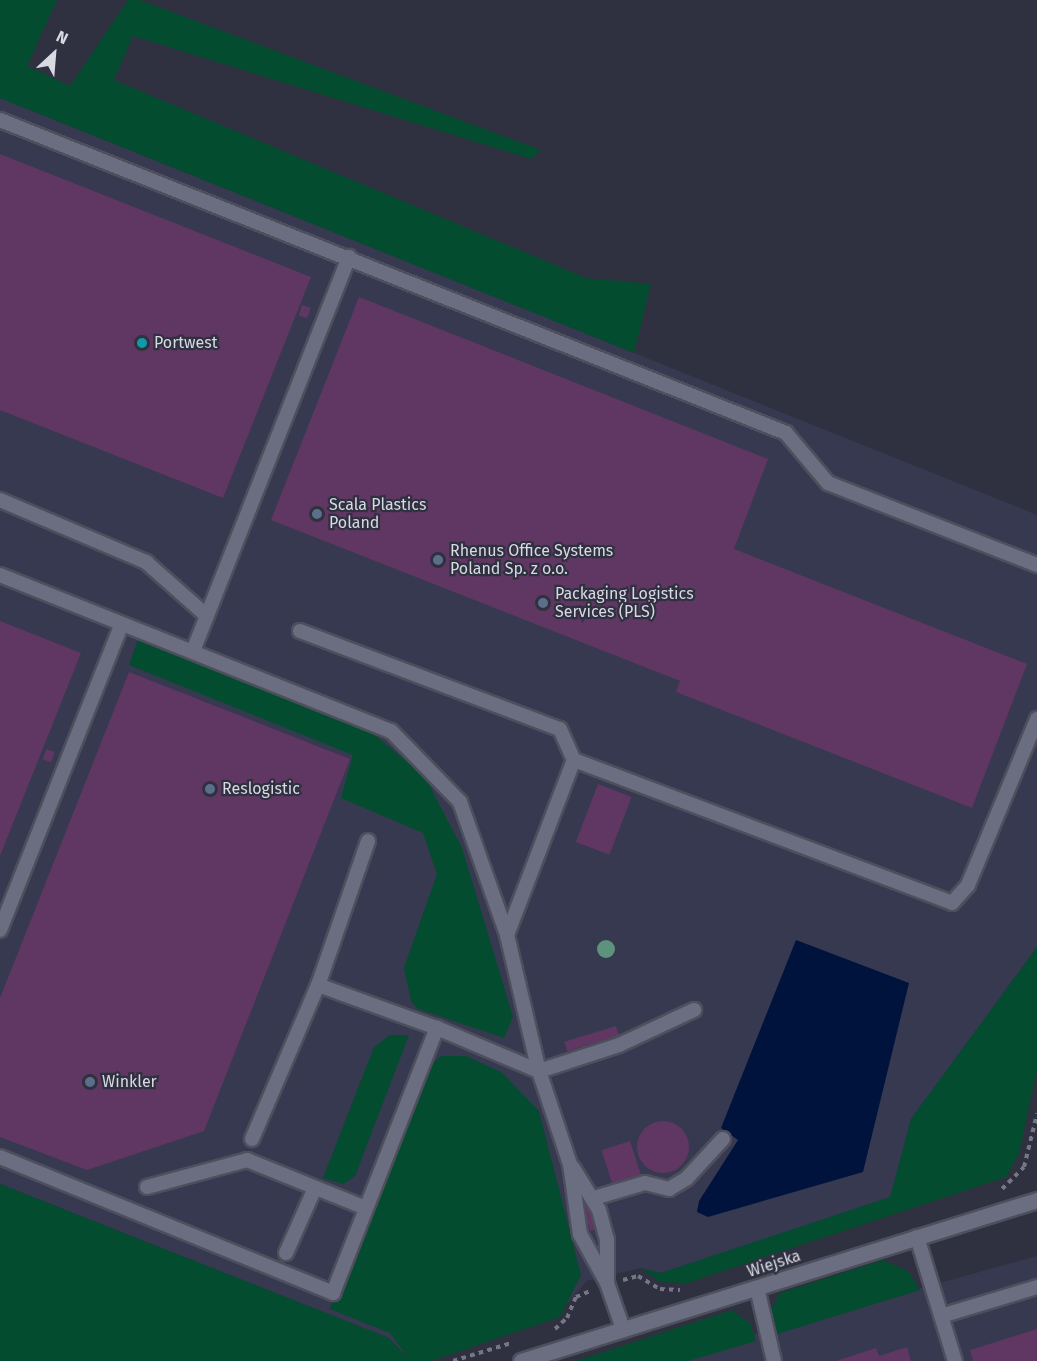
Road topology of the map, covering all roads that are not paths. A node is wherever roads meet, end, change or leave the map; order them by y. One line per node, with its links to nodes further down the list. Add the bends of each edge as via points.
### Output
1 (0, 120): 2 (lane)
2 (349, 257): 4 (lane, via 786,433 828,483); 6 (lane)
3 (0, 500): 6 (lane, via 146,562)
4 (1037, 565)
5 (0, 575): 7 (lane)
6 (207, 616): 9 (lane)
7 (122, 624): 9 (lane); 13 (lane)
8 (300, 631): 11 (lane, via 560,729)
9 (193, 651): 14 (lane, via 391,731 460,802)
10 (1037, 720): 11 (lane, via 968,885 952,903)
11 (574, 760): 14 (lane)
12 (368, 841): 15 (lane)
13 (0, 930)
14 (507, 935): 18 (lane)
15 (318, 985): 17 (lane); 19 (lane)
16 (694, 1010): 18 (lane, via 619,1046)
17 (437, 1028): 18 (lane); 27 (lane)
18 (539, 1071): 22 (lane)
19 (252, 1139)
20 (723, 1139): 25 (lane, via 687,1178 669,1189 645,1183)
21 (0, 1157): 27 (lane, via 333,1293)
22 (570, 1164): 25 (lane); 30 (lane, via 580,1234)
23 (147, 1187): 24 (lane, via 247,1160)
24 (315, 1188): 27 (lane); 29 (lane)
25 (594, 1198): 30 (lane, via 607,1239)
26 (1037, 1200): 28 (street, Wiejska)
27 (366, 1208)
28 (917, 1237): 32 (street, Wiejska); 33 (lane)
29 (286, 1253)
30 (607, 1283): 34 (lane)
31 (1037, 1287): 33 (lane)
32 (757, 1288): 34 (street, Wiejska); 36 (lane)
33 (941, 1316): 37 (lane)
34 (622, 1329): 35 (street, Wiejska)
35 (521, 1361)
36 (774, 1361)
37 (955, 1361)

